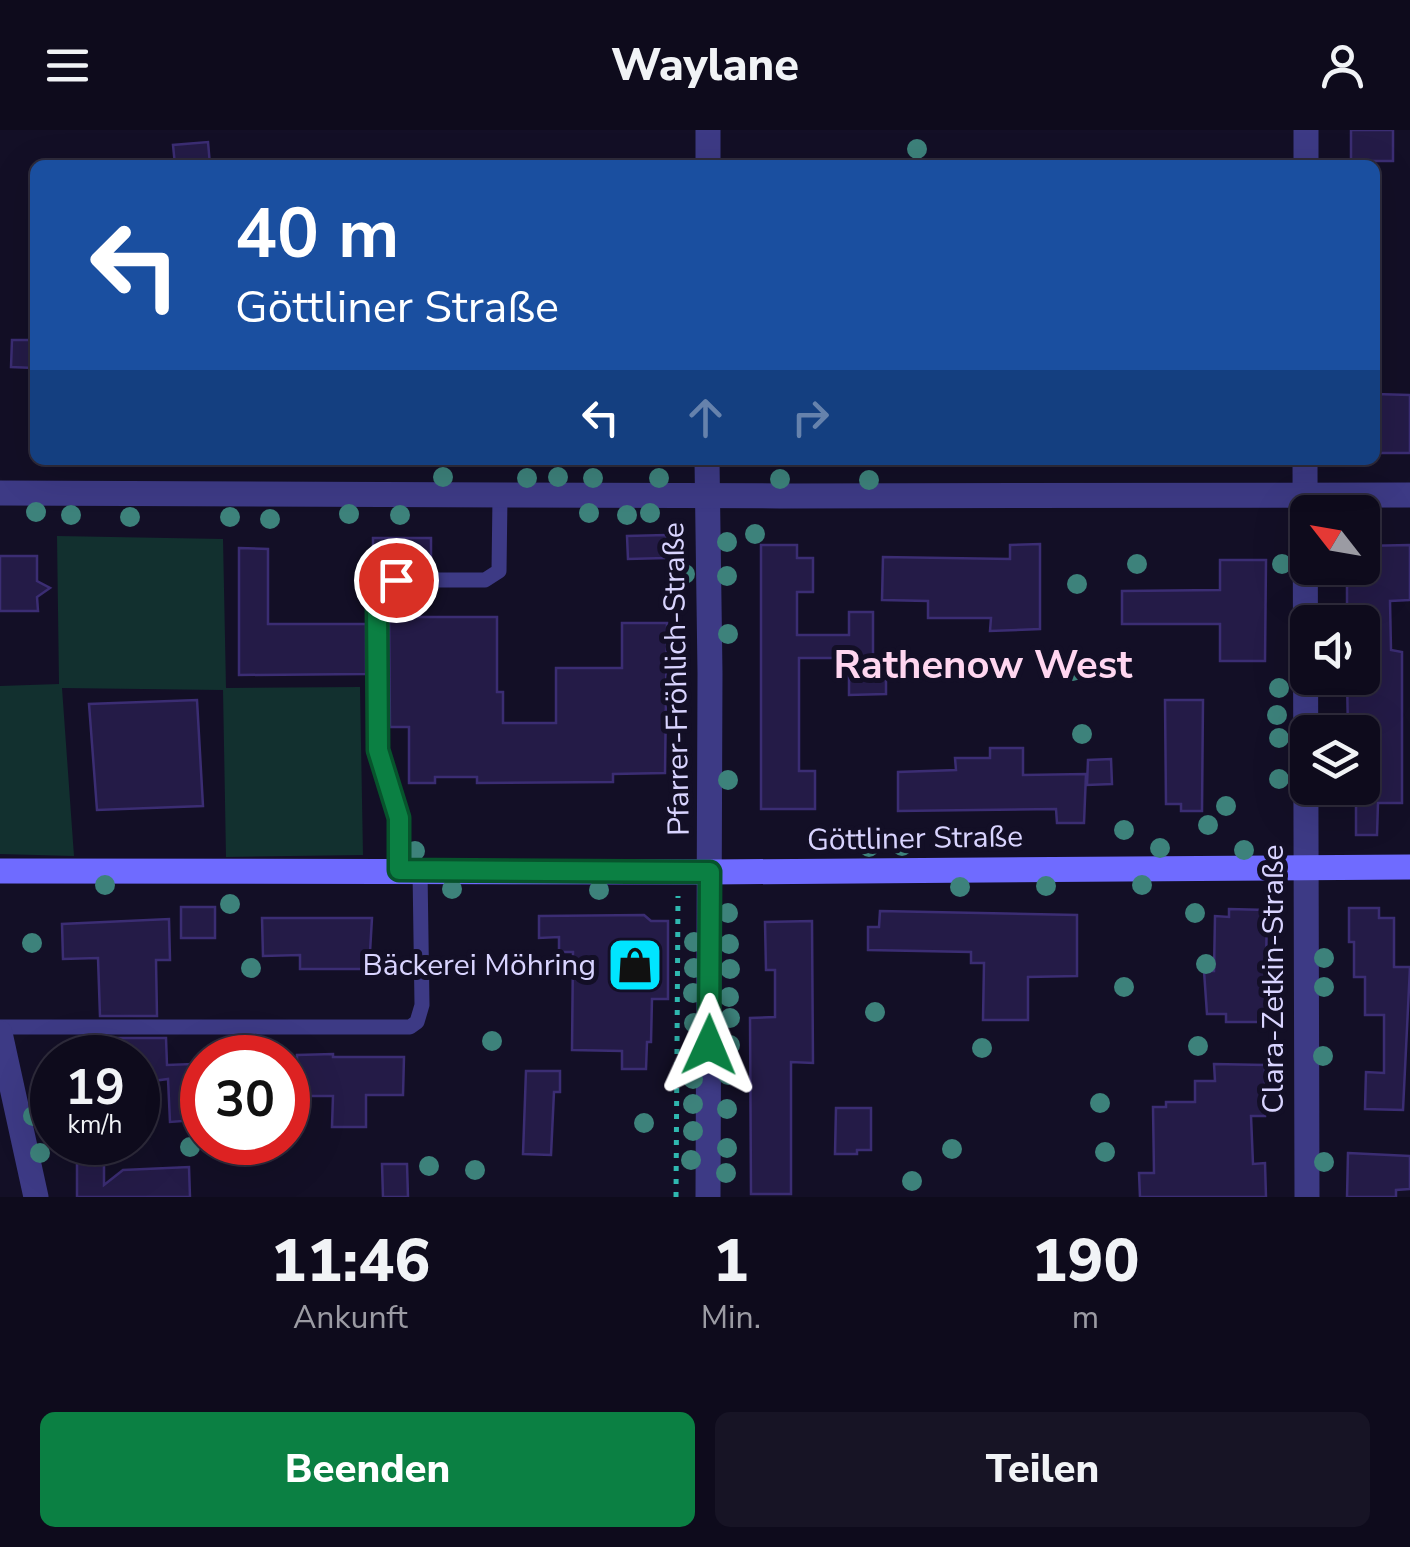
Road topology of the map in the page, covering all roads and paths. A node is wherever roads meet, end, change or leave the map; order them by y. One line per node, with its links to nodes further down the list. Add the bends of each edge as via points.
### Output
1 (708, 130): 3 (street)
2 (1306, 130): 4 (street)
3 (708, 160)
4 (1306, 160)
5 (707, 465): 13 (street, Pfarrer-Fröhlich-Straße)
6 (1305, 465): 9 (street, Clara-Zetkin-Straße)
7 (0, 494): 12 (street)
8 (1290, 495): 13 (street)
9 (1305, 495)
10 (1380, 495): 11 (street)
11 (1410, 495)
12 (500, 498): 13 (street); 17 (lane, via 499,570 485,580 396,580 377,600 378,750)
13 (707, 498): 19 (street, Pfarrer-Fröhlich-Straße)
14 (1305, 585): 16 (street, Clara-Zetkin-Straße)
15 (1410, 867): 16 (street, Göttliner Straße)
16 (1305, 868): 19 (street, Göttliner Straße); 25 (street, Clara-Zetkin-Straße)
17 (410, 870): 18 (street, Göttliner Straße); 19 (street, Göttliner Straße); 21 (lane, via 422,1005 410,1028)
18 (0, 871)
19 (710, 872): 24 (street, Pfarrer-Fröhlich-Straße)
20 (678, 896): 23 (path)
21 (0, 1030): 22 (street)
22 (36, 1197)
23 (676, 1197)
24 (708, 1197)
25 (1307, 1197)

